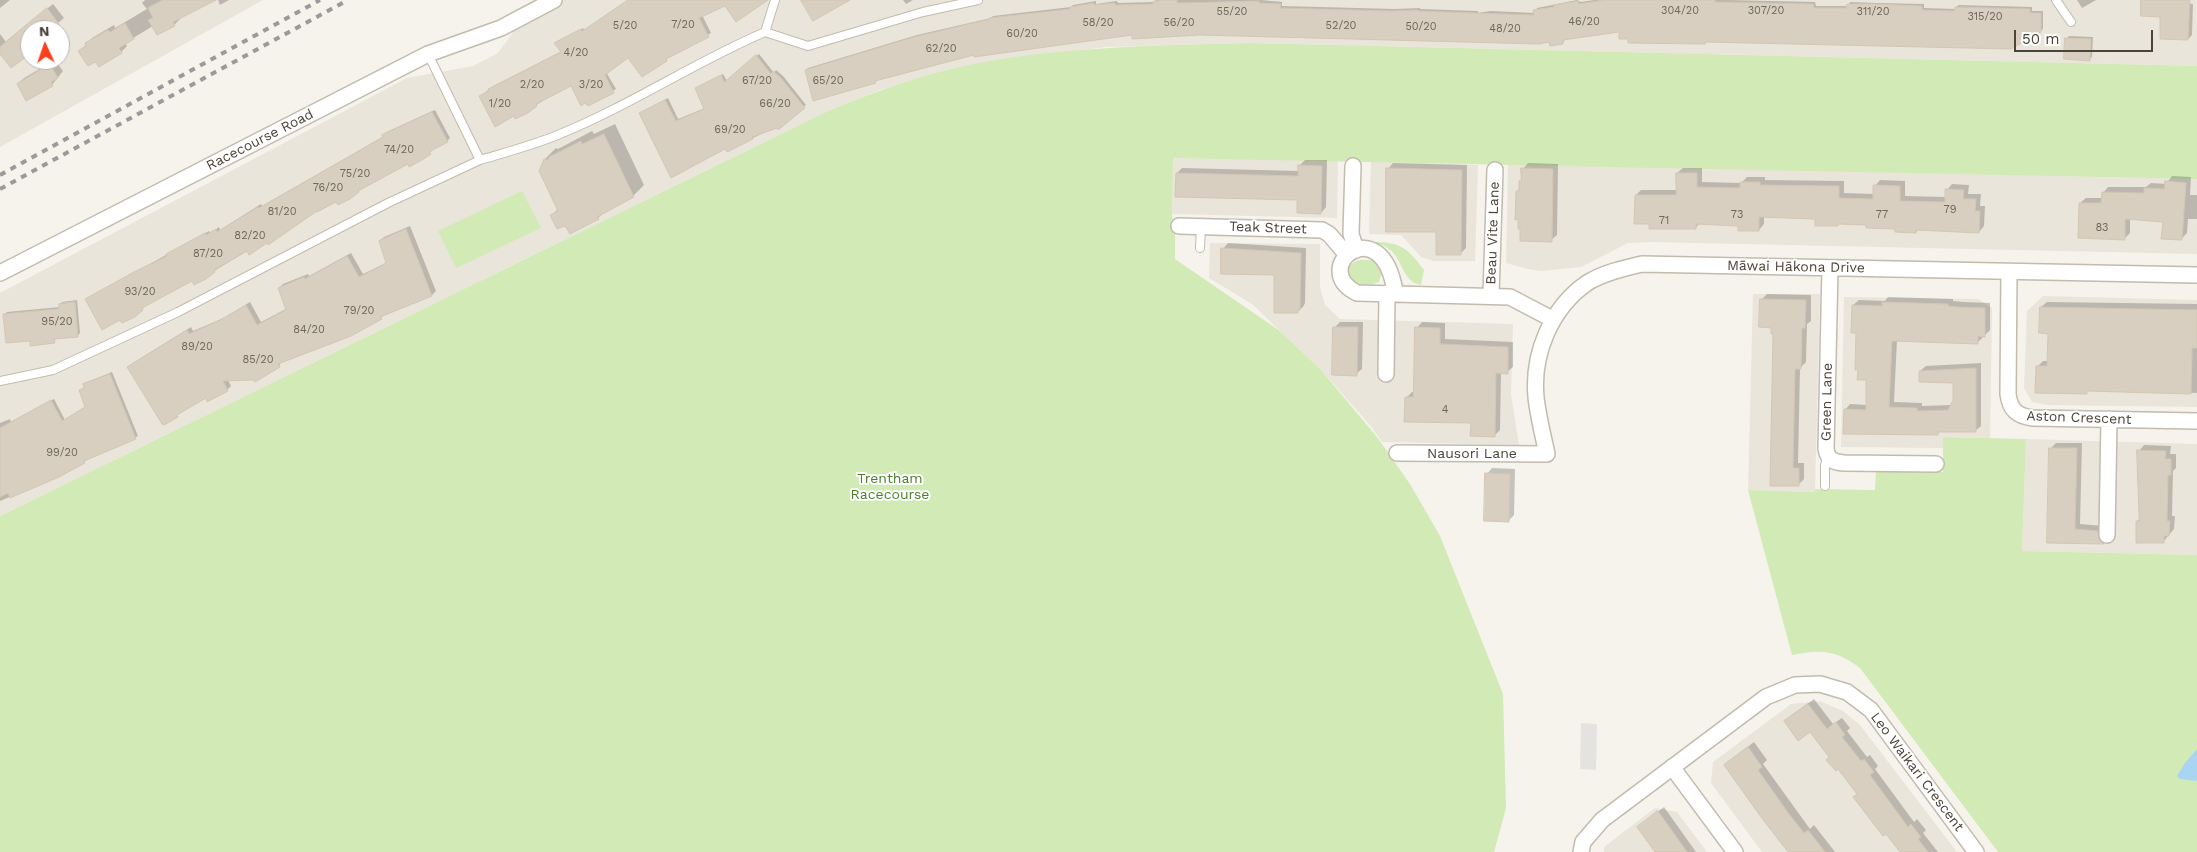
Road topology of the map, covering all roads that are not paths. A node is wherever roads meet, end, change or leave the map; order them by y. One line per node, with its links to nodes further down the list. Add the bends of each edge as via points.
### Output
1 (554, 0): 8 (street, Racecourse Road, via 501,28)
2 (775, 0): 7 (lane)
3 (978, 0): 5 (lane)
4 (2056, 0): 6 (lane)
5 (966, 1): 7 (lane, via 808,46)
6 (2071, 22)
7 (765, 32): 9 (lane, via 560,134)
8 (428, 54): 9 (lane); 18 (street, Racecourse Road)
9 (480, 160): 24 (lane, via 388,203 178,312 53,370)
10 (1353, 166): 15 (street)
11 (1495, 170): 21 (street, Beau Vite Lane)
12 (1179, 226): 13 (street, Teak Street)
13 (1201, 226): 14 (lane); 15 (street, Teak Street, via 1322,230)
14 (1200, 248)
15 (1352, 252): 20 (street, via 1370,249 1386,260 1393,276); 20 (street, via 1343,259 1340,270 1346,285 1357,292)
16 (1830, 268): 17 (street, Māwai Hākona Drive); 22 (street, Māwai Hākona Drive, via 1642,264 1588,282); 29 (street, Green Lane)
17 (2009, 272): 19 (street, Māwai Hākona Drive); 25 (street, Aston Crescent, via 2009,405 2022,417)
18 (0, 273)
19 (2197, 275)
20 (1391, 293): 21 (street); 23 (street)
21 (1491, 295): 22 (street, via 1521,302)
22 (1552, 319): 28 (street, Māwai Hākona Drive, via 1536,373 1536,396)
23 (1386, 374)
24 (0, 381)
25 (2109, 419): 26 (street, Aston Crescent); 32 (street)
26 (2197, 421)
27 (1398, 453): 28 (street, Nausori Lane)
28 (1547, 454)
29 (1828, 456): 30 (street, Green Lane, via 1834,462 1844,463); 31 (lane)
30 (1936, 464)
31 (1825, 486)
32 (2108, 535)
33 (1672, 767): 34 (street, Leo Waikari Crescent, via 1602,820 1583,842); 35 (street); 36 (street, Leo Waikari Crescent, via 1766,697 1795,685 1820,684 1847,692 1871,710)
34 (1581, 852)
35 (1735, 852)
36 (1976, 852)

